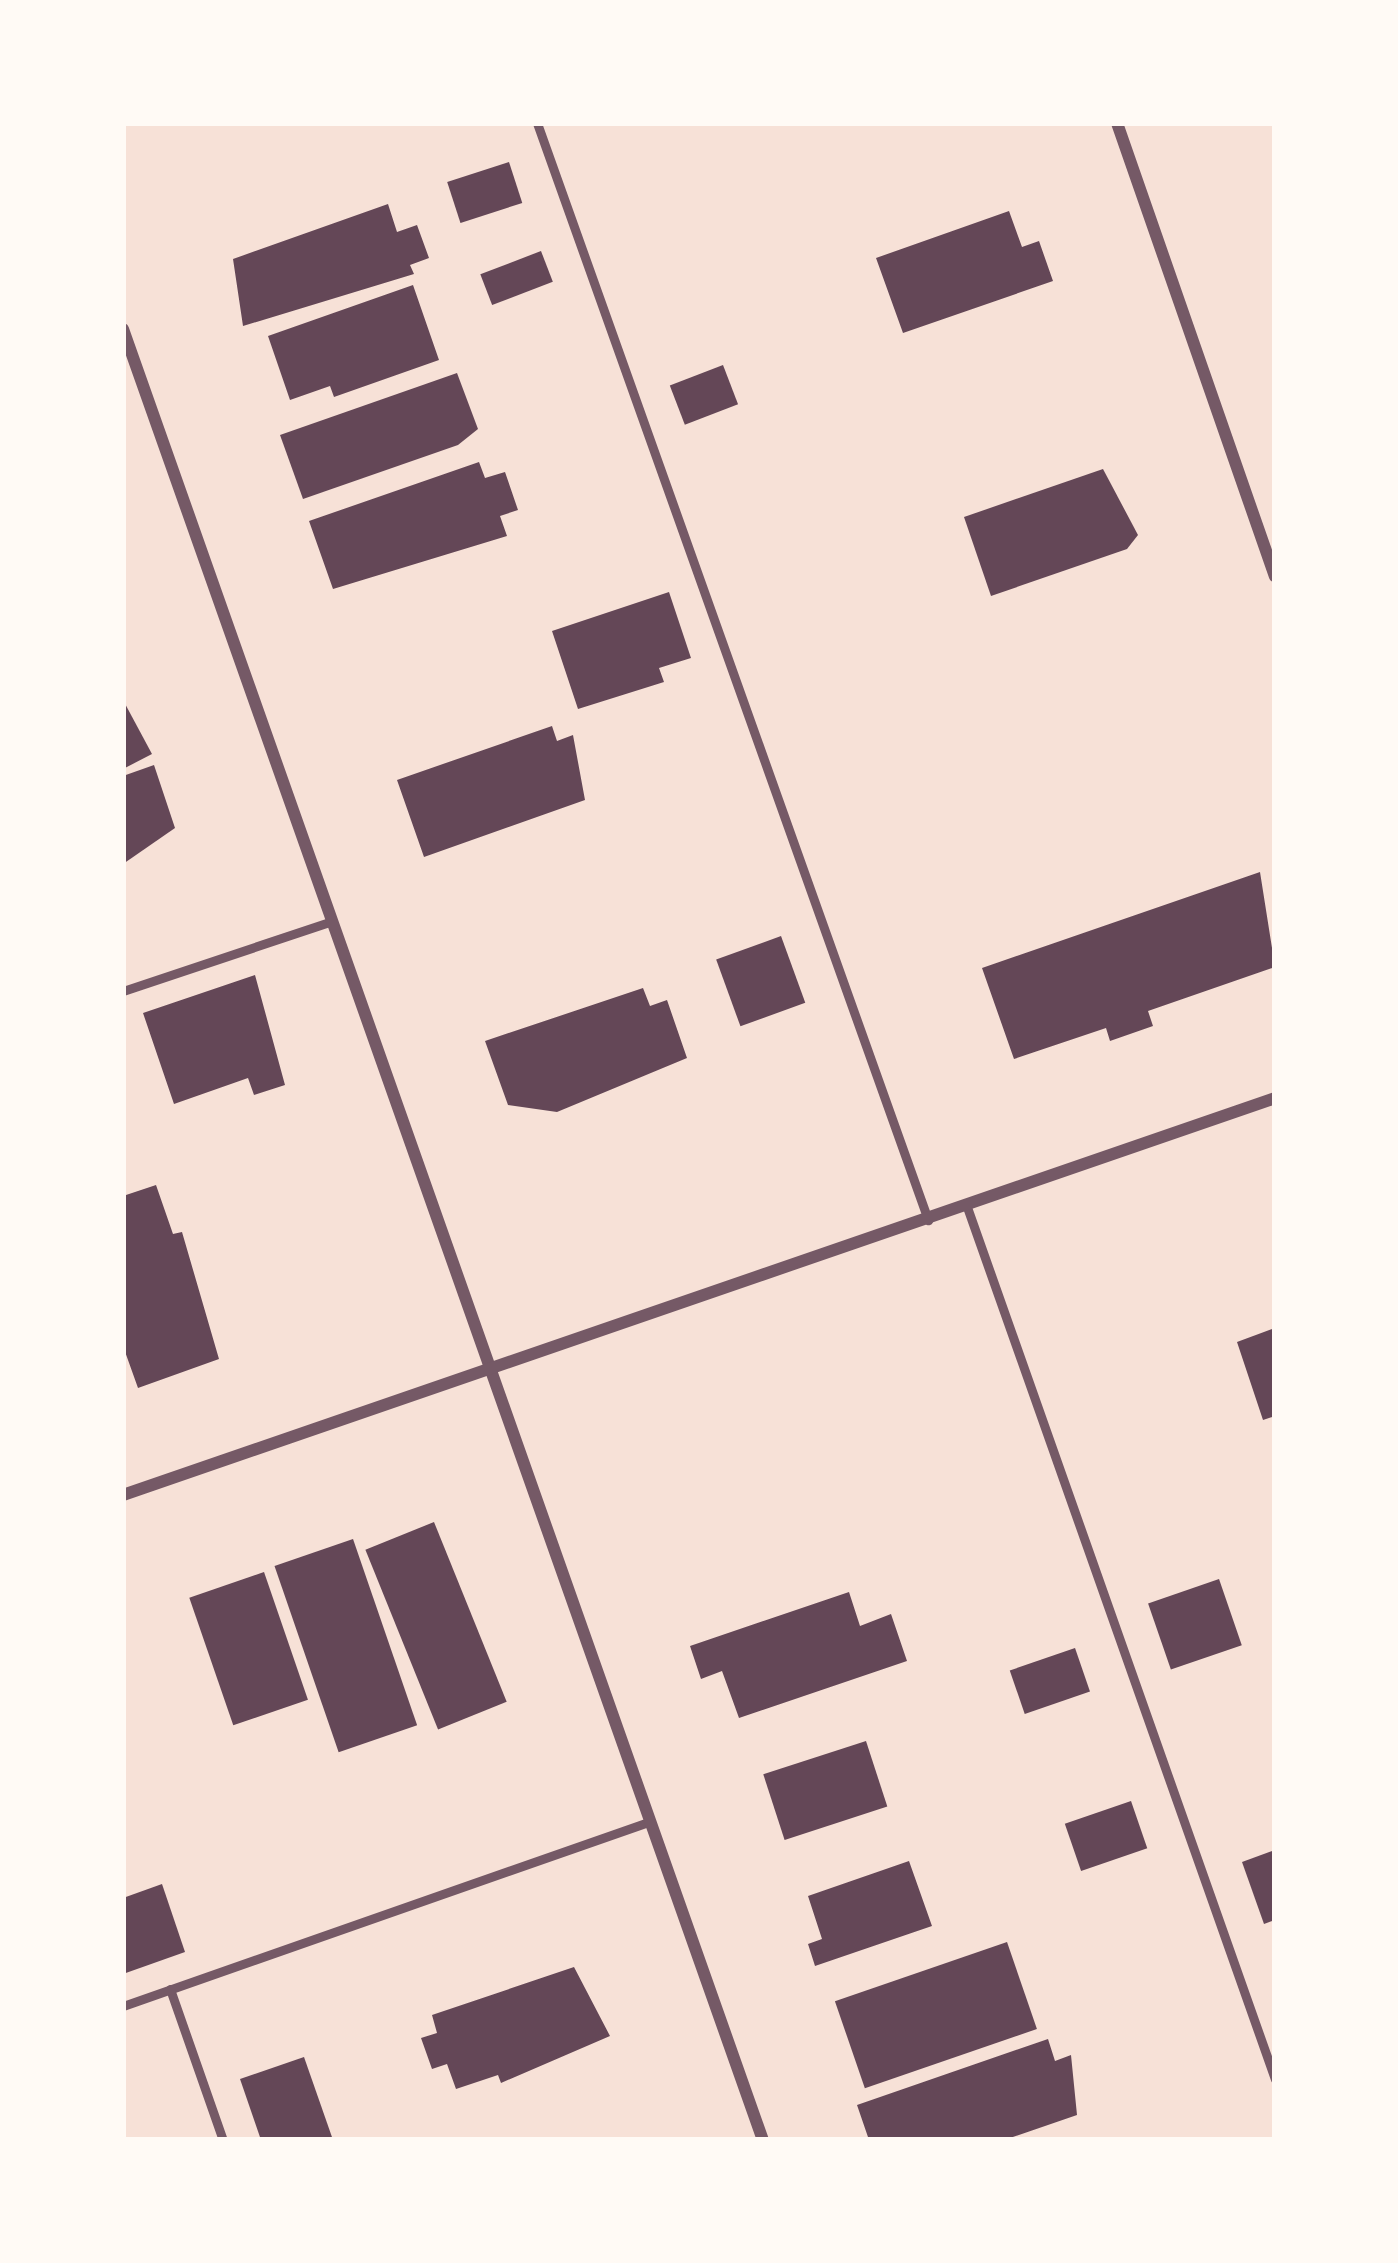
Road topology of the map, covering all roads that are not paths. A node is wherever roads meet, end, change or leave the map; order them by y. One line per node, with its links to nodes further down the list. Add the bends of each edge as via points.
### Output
1 (537, 123): 9 (lane)
2 (1118, 123): 4 (street)
3 (123, 329): 5 (street)
4 (1275, 576)
5 (332, 921): 6 (lane); 10 (street)
6 (123, 991)
7 (1275, 1098): 8 (street)
8 (967, 1207): 9 (street); 15 (lane)
9 (928, 1220): 10 (street)
10 (491, 1370): 11 (street); 12 (street)
11 (123, 1495)
12 (651, 1821): 13 (lane); 17 (street)
13 (170, 1989): 14 (lane); 16 (lane)
14 (123, 2006)
15 (1275, 2079)
16 (224, 2140)
17 (763, 2140)

